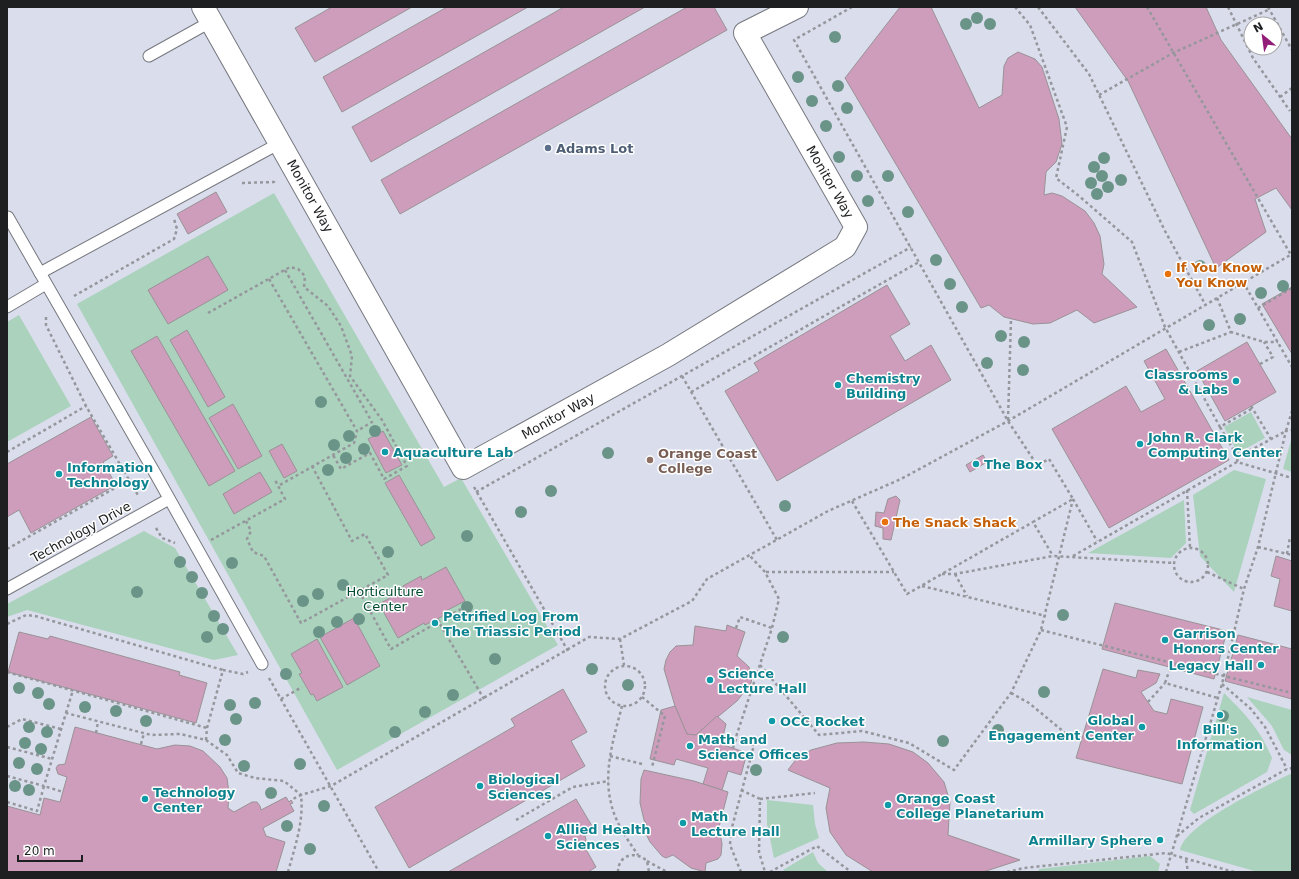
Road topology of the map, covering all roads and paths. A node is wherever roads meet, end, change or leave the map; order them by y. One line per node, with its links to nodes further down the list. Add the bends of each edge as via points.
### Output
1 (797, 7): 17 (street, Monitor Way, via 746,33 856,227 845,247 668,355 463,468)
2 (852, 7): 22 (path, via 794,40)
3 (1015, 7): 39 (path, via 1030,25 1067,127 1056,178 1132,242)
4 (1038, 7): 14 (path, via 1089,74)
5 (1147, 7): 11 (path)
6 (1228, 7): 9 (path)
7 (1268, 8): 9 (path); 10 (path)
8 (208, 14): 12 (lane); 17 (street, Monitor Way)
9 (1235, 24): 11 (path); 15 (path, via 1253,58)
10 (1292, 50)
11 (1173, 53): 14 (path); 23 (path)
12 (149, 56)
13 (1292, 88): 15 (path)
14 (1099, 95): 33 (path, via 1165,231)
15 (1280, 97): 16 (path)
16 (1290, 111)
17 (280, 142): 26 (lane)
18 (240, 183): 19 (path, via 274,182)
19 (278, 188)
20 (173, 212): 31 (path, via 177,229 174,239)
21 (8, 217): 26 (lane)
22 (911, 247): 24 (path); 47 (path)
23 (1291, 254): 28 (path)
24 (919, 262): 48 (path); 51 (path)
25 (285, 270): 27 (path); 54 (path, via 372,422); 58 (path, via 290,267 298,269 305,276 304,287 328,306 341,326 352,356 350,376 382,420 407,466 384,479 370,453 341,469)
26 (40, 273): 29 (lane)
27 (269, 279): 37 (path); 54 (path)
28 (1243, 282): 32 (path); 35 (path)
29 (46, 284): 34 (lane); 71 (lane)
30 (1292, 288): 35 (path)
31 (74, 296)
32 (1217, 298): 33 (path); 40 (path)
33 (1205, 304): 39 (path)
34 (7, 307)
35 (1258, 308): 42 (path)
36 (46, 311): 49 (path, via 46,325)
37 (208, 313)
38 (1011, 319): 51 (path)
39 (1165, 327): 43 (path); 51 (path)
40 (1232, 332): 41 (path); 43 (path)
41 (1264, 342): 42 (path); 45 (path, via 1273,357)
42 (1278, 342): 44 (path)
43 (1179, 352): 52 (path)
44 (1291, 363): 46 (path)
45 (1260, 364)
46 (1292, 367)
47 (682, 376): 48 (path); 69 (path)
48 (691, 392): 77 (path)
49 (86, 406): 57 (path); 64 (path)
50 (1292, 411): 55 (path)
51 (1008, 420): 72 (path, via 1037,465 1049,459); 73 (path, via 901,479)
52 (1220, 427): 56 (path, via 1252,407); 59 (path)
53 (1292, 430): 55 (path)
54 (357, 431): 58 (path, via 354,443)
55 (1286, 431): 56 (path); 62 (path)
56 (1271, 439): 59 (path)
57 (7, 452)
58 (333, 455): 61 (path)
59 (1238, 457): 60 (path)
60 (1237, 462): 62 (path); 68 (path)
61 (312, 466): 67 (path); 98 (path, via 352,541 365,534 388,575)
62 (1274, 474): 63 (path); 80 (path)
63 (1292, 478)
64 (129, 480): 70 (path); 82 (path)
65 (275, 480): 67 (path)
66 (473, 485): 69 (path)
67 (278, 486): 74 (path, via 285,499)
68 (1187, 490): 78 (path); 81 (path)
69 (476, 492): 108 (path)
70 (140, 499)
71 (169, 499): 96 (lane, Technology Drive); 110 (lane)
72 (1073, 499): 75 (path); 78 (path); 84 (path)
73 (852, 501): 77 (path, via 828,511); 91 (path)
74 (246, 521): 79 (path); 98 (path, via 251,531 247,539 253,552 264,556 301,623)
75 (1033, 522): 87 (path); 93 (path)
76 (1290, 537): 83 (path)
77 (777, 540): 86 (path)
78 (1097, 541): 88 (path)
79 (207, 542)
80 (1258, 547): 83 (path); 97 (path)
81 (1190, 548): 89 (path, via 1179,553); 92 (path, via 1197,550 1206,558)
82 (7, 549)
83 (1287, 554): 85 (path)
84 (1059, 555): 87 (path); 88 (path); 101 (path)
85 (1292, 555)
86 (750, 556): 90 (path); 107 (path, via 708,578 692,601)
87 (1053, 556): 94 (path)
88 (1073, 556): 89 (path)
89 (1174, 563): 92 (path, via 1179,578 1187,582 1199,580)
90 (765, 572): 91 (path); 105 (path, via 779,599)
91 (894, 572): 95 (path, via 907,594)
92 (1207, 572): 97 (path)
93 (942, 574): 94 (path); 95 (path)
94 (955, 574): 99 (path)
95 (922, 586): 99 (path)
96 (7, 589)
97 (1244, 589): 115 (path)
98 (359, 592): 102 (path, via 391,649)
99 (967, 597): 101 (path)
100 (461, 609): 102 (path)
101 (1046, 616): 106 (path)
102 (437, 620): 125 (path)
103 (7, 624): 113 (path, via 26,616 35,616)
104 (736, 628): 105 (path, via 740,617)
105 (772, 628): 112 (path)
106 (1041, 630): 109 (path); 120 (path)
107 (620, 639): 108 (path, via 589,637); 111 (path)
108 (568, 651): 125 (path)
109 (1172, 663): 115 (path); 116 (path)
110 (262, 664): 113 (path, via 243,674); 124 (path)
111 (624, 665): 122 (path, via 642,674 645,688); 127 (path, via 611,671 605,684 608,697)
112 (760, 665): 120 (path, via 819,735 862,732 909,743 954,770); 136 (path)
113 (224, 670): 131 (path)
114 (7, 672): 119 (path)
115 (1224, 676): 117 (path); 121 (path)
116 (1166, 684): 123 (path); 126 (path)
117 (1222, 684): 123 (path); 146 (path, via 1251,709 1265,727)
118 (302, 688): 124 (path)
119 (73, 690): 128 (path); 131 (path)
120 (1011, 693): 137 (path, via 1029,703 1070,737)
121 (1292, 693)
122 (642, 697): 127 (path, via 633,705); 144 (path, via 665,716)
123 (1218, 698): 159 (path)
124 (281, 699): 150 (path)
125 (484, 699): 150 (path)
126 (1148, 702)
127 (622, 706): 141 (path)
128 (66, 713): 129 (path); 132 (path)
129 (98, 722): 133 (path); 134 (path)
130 (7, 727): 132 (path, via 22,719)
131 (207, 728): 135 (path)
132 (61, 729): 142 (path)
133 (96, 733)
134 (144, 734): 135 (path, via 180,734); 138 (path)
135 (206, 740): 154 (path, via 227,755 238,773 255,778 284,781)
136 (735, 740): 140 (path); 151 (path, via 754,745)
137 (1082, 741)
138 (140, 744)
139 (7, 747): 142 (path)
140 (733, 748)
141 (610, 756): 143 (path); 148 (path)
142 (52, 759): 149 (path)
143 (642, 764)
144 (652, 767)
145 (1292, 768): 146 (path)
146 (1286, 769): 159 (path, via 1199,818)
147 (7, 776): 149 (path)
148 (609, 781): 158 (path, via 573,787); 160 (path, via 611,802 617,820)
149 (44, 786): 152 (path); 157 (path, via 37,811)
150 (331, 786): 154 (path); 166 (path)
151 (741, 790): 155 (path); 170 (path, via 730,845)
152 (63, 792)
153 (815, 793): 155 (path)
154 (301, 795): 156 (path); 165 (path, via 301,827)
155 (760, 798): 171 (path, via 758,852)
156 (291, 800)
157 (7, 802)
158 (516, 820)
159 (1177, 837): 161 (path)
160 (638, 855): 163 (path); 167 (path, via 624,858)
161 (1171, 856): 162 (path); 164 (path, via 1166,854); 176 (path)
162 (1186, 860): 177 (path); 178 (path)
163 (647, 861): 168 (path); 169 (path)
164 (1024, 868): 174 (path); 175 (path)
165 (288, 872)
166 (379, 872)
167 (618, 872)
168 (650, 872)
169 (667, 872)
170 (741, 872)
171 (765, 872)
172 (770, 872): 173 (path, via 817,846)
173 (851, 872)
174 (1007, 872)
175 (1028, 872)
176 (1166, 872)
177 (1188, 872)
178 (1234, 872)

